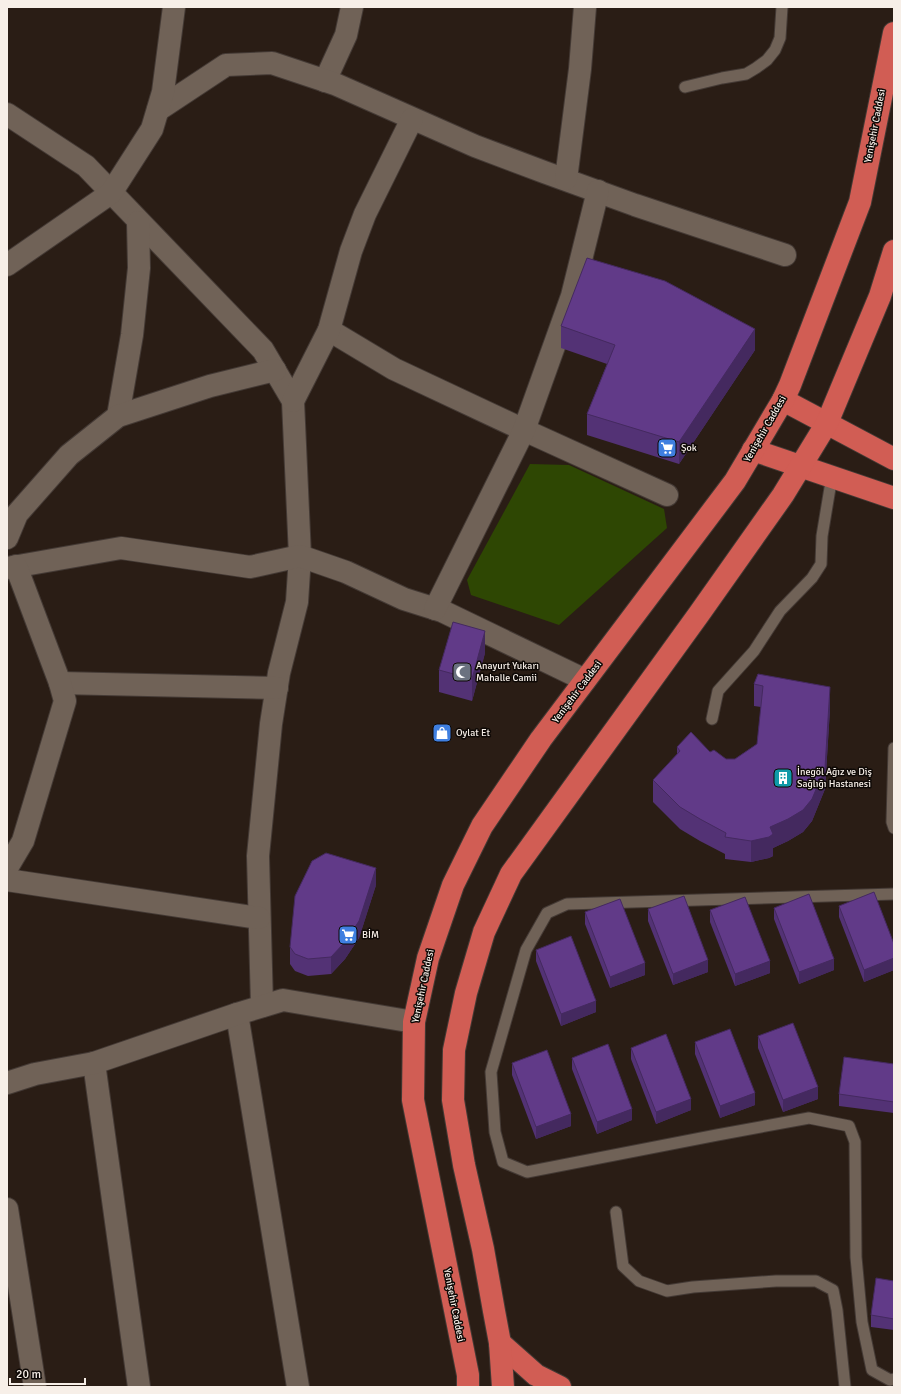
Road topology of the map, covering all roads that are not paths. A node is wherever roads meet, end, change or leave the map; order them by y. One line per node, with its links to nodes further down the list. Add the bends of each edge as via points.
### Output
1 (174, 7): 8 (street, via 163,92)
2 (352, 7): 6 (street, via 346,34)
3 (585, 7): 11 (street)
4 (782, 7): 7 (lane, via 780,38 767,60 746,74)
5 (894, 33): 20 (highway, Yenişehir Caddesi, via 860,202)
6 (325, 81): 8 (street, via 272,63 226,65); 10 (street)
7 (685, 87)
8 (158, 110): 13 (street, via 152,129)
9 (7, 114): 13 (street, via 86,166)
10 (412, 119): 11 (street, via 475,146); 18 (street, via 365,214 351,251)
11 (566, 179): 12 (street)
12 (598, 191): 16 (street); 24 (street, via 572,296)
13 (111, 193): 14 (street); 17 (street)
14 (138, 222): 19 (street, via 263,350); 22 (street, via 139,268 132,335)
15 (894, 250): 23 (highway, via 880,296)
16 (785, 255)
17 (7, 265)
18 (329, 330): 21 (street); 24 (street, via 394,369)
19 (275, 370): 21 (street); 22 (street, via 210,386)
20 (783, 400): 23 (highway); 25 (highway, Yenişehir Caddesi)
21 (293, 401): 32 (street)
22 (118, 416): 31 (street, via 69,455 17,514)
23 (827, 423): 26 (highway); 27 (highway)
24 (524, 430): 29 (street); 34 (street)
25 (753, 450): 27 (highway); 35 (highway, Yenişehir Caddesi, via 735,481)
26 (894, 459)
27 (800, 466): 28 (highway); 52 (highway, via 783,496 511,874 484,932 466,993 454,1050 454,1100 464,1165)
28 (832, 476): 30 (highway); 38 (lane, via 822,536 821,564 812,578 780,611 754,651 718,691)
29 (667, 495)
30 (894, 498)
31 (7, 538)
32 (300, 556): 33 (street, via 250,567 122,548); 34 (street, via 346,572 404,599); 37 (street, via 297,602)
33 (12, 567): 36 (street)
34 (435, 609): 35 (street)
35 (585, 680): 47 (highway, Yenişehir Caddesi, via 482,826 453,885 428,958)
36 (60, 683): 37 (street); 41 (street, via 65,701 22,841)
37 (277, 688): 44 (street, via 258,856)
38 (712, 719)
39 (894, 748): 40 (lane)
40 (894, 828)
41 (7, 868)
42 (7, 880): 44 (street)
43 (894, 894): 53 (lane, via 567,904 547,913 526,950 491,1072 495,1132 503,1162 527,1172 809,1118 849,1126 855,1142 856,1257 862,1322 872,1370 890,1380)
44 (259, 918): 45 (street)
45 (262, 1006): 46 (street); 47 (street, via 284,1000)
46 (237, 1014): 48 (street); 56 (street)
47 (414, 1022): 57 (highway, Yenişehir Caddesi, via 413,1100 468,1375)
48 (94, 1063): 49 (street, via 35,1074); 55 (street)
49 (7, 1083)
50 (7, 1209): 54 (street)
51 (616, 1212): 60 (lane, via 623,1266 639,1281 667,1291 776,1281 816,1281 833,1290)
52 (500, 1342): 58 (highway); 59 (highway, via 536,1374)
53 (894, 1379)
54 (34, 1387)
55 (139, 1387)
56 (298, 1387)
57 (468, 1387)
58 (502, 1387)
59 (560, 1387)
60 (845, 1387)

